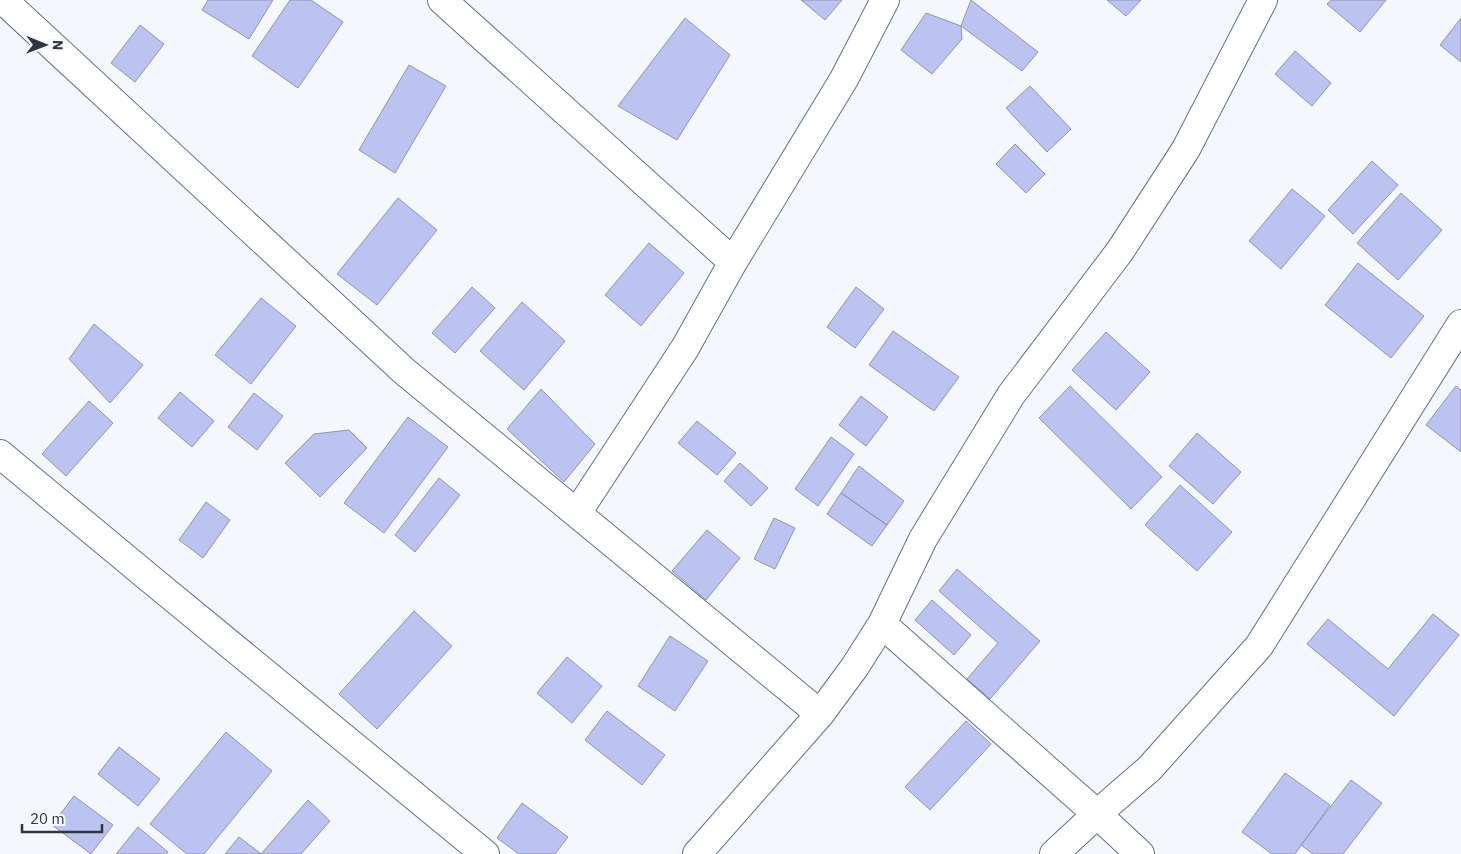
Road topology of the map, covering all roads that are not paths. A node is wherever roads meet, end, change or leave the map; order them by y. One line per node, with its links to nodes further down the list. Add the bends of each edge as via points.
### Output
1 (3, 0): 8 (street, via 404,371)
2 (442, 0): 5 (street)
3 (885, 0): 5 (street, via 844,78)
4 (1263, 0): 9 (street, via 1186,149 1120,251 1010,395 923,539)
5 (733, 262): 8 (street, via 686,348)
6 (1461, 324): 11 (street, via 1258,646 1149,769)
7 (0, 454): 12 (street)
8 (577, 513): 10 (street)
9 (882, 624): 10 (street); 11 (street)
10 (820, 714): 13 (street)
11 (1097, 814): 14 (street); 15 (street)
12 (485, 854)
13 (697, 854)
14 (1054, 854)
15 (1140, 854)

